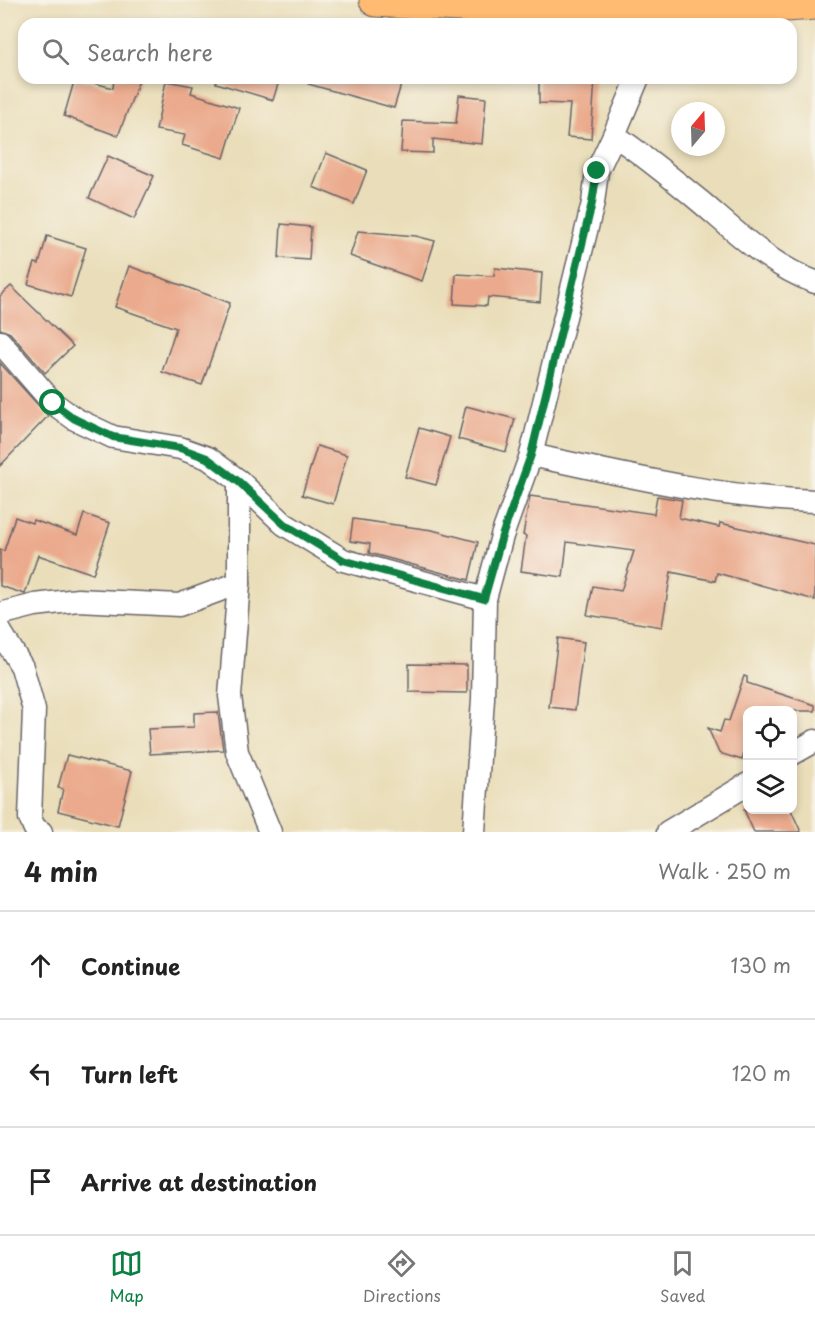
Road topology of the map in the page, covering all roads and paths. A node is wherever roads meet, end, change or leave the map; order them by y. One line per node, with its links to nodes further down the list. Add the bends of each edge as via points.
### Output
1 (376, 0): 4 (main road)
2 (815, 3): 3 (main road)
3 (728, 5): 4 (main road)
4 (661, 17)
5 (635, 84): 6 (street)
6 (614, 135): 7 (street, via 651,161 749,244); 10 (street, via 597,171)
7 (805, 279): 8 (street)
8 (815, 290)
9 (0, 342): 11 (street, via 53,403 75,419 113,437 180,448 207,458)
10 (531, 455): 12 (street, via 672,484 778,500); 14 (street)
11 (239, 482): 13 (street); 14 (street, via 284,524 343,560)
12 (815, 501)
13 (239, 583): 15 (street, via 179,605 78,600); 21 (street, via 230,696 237,752)
14 (484, 599): 22 (street, via 480,773)
15 (0, 614)
16 (0, 632): 20 (street, via 22,667 34,710 30,818)
17 (815, 741): 18 (street)
18 (797, 751)
19 (743, 786): 23 (street)
20 (41, 832)
21 (270, 832)
22 (474, 832)
23 (668, 832)

